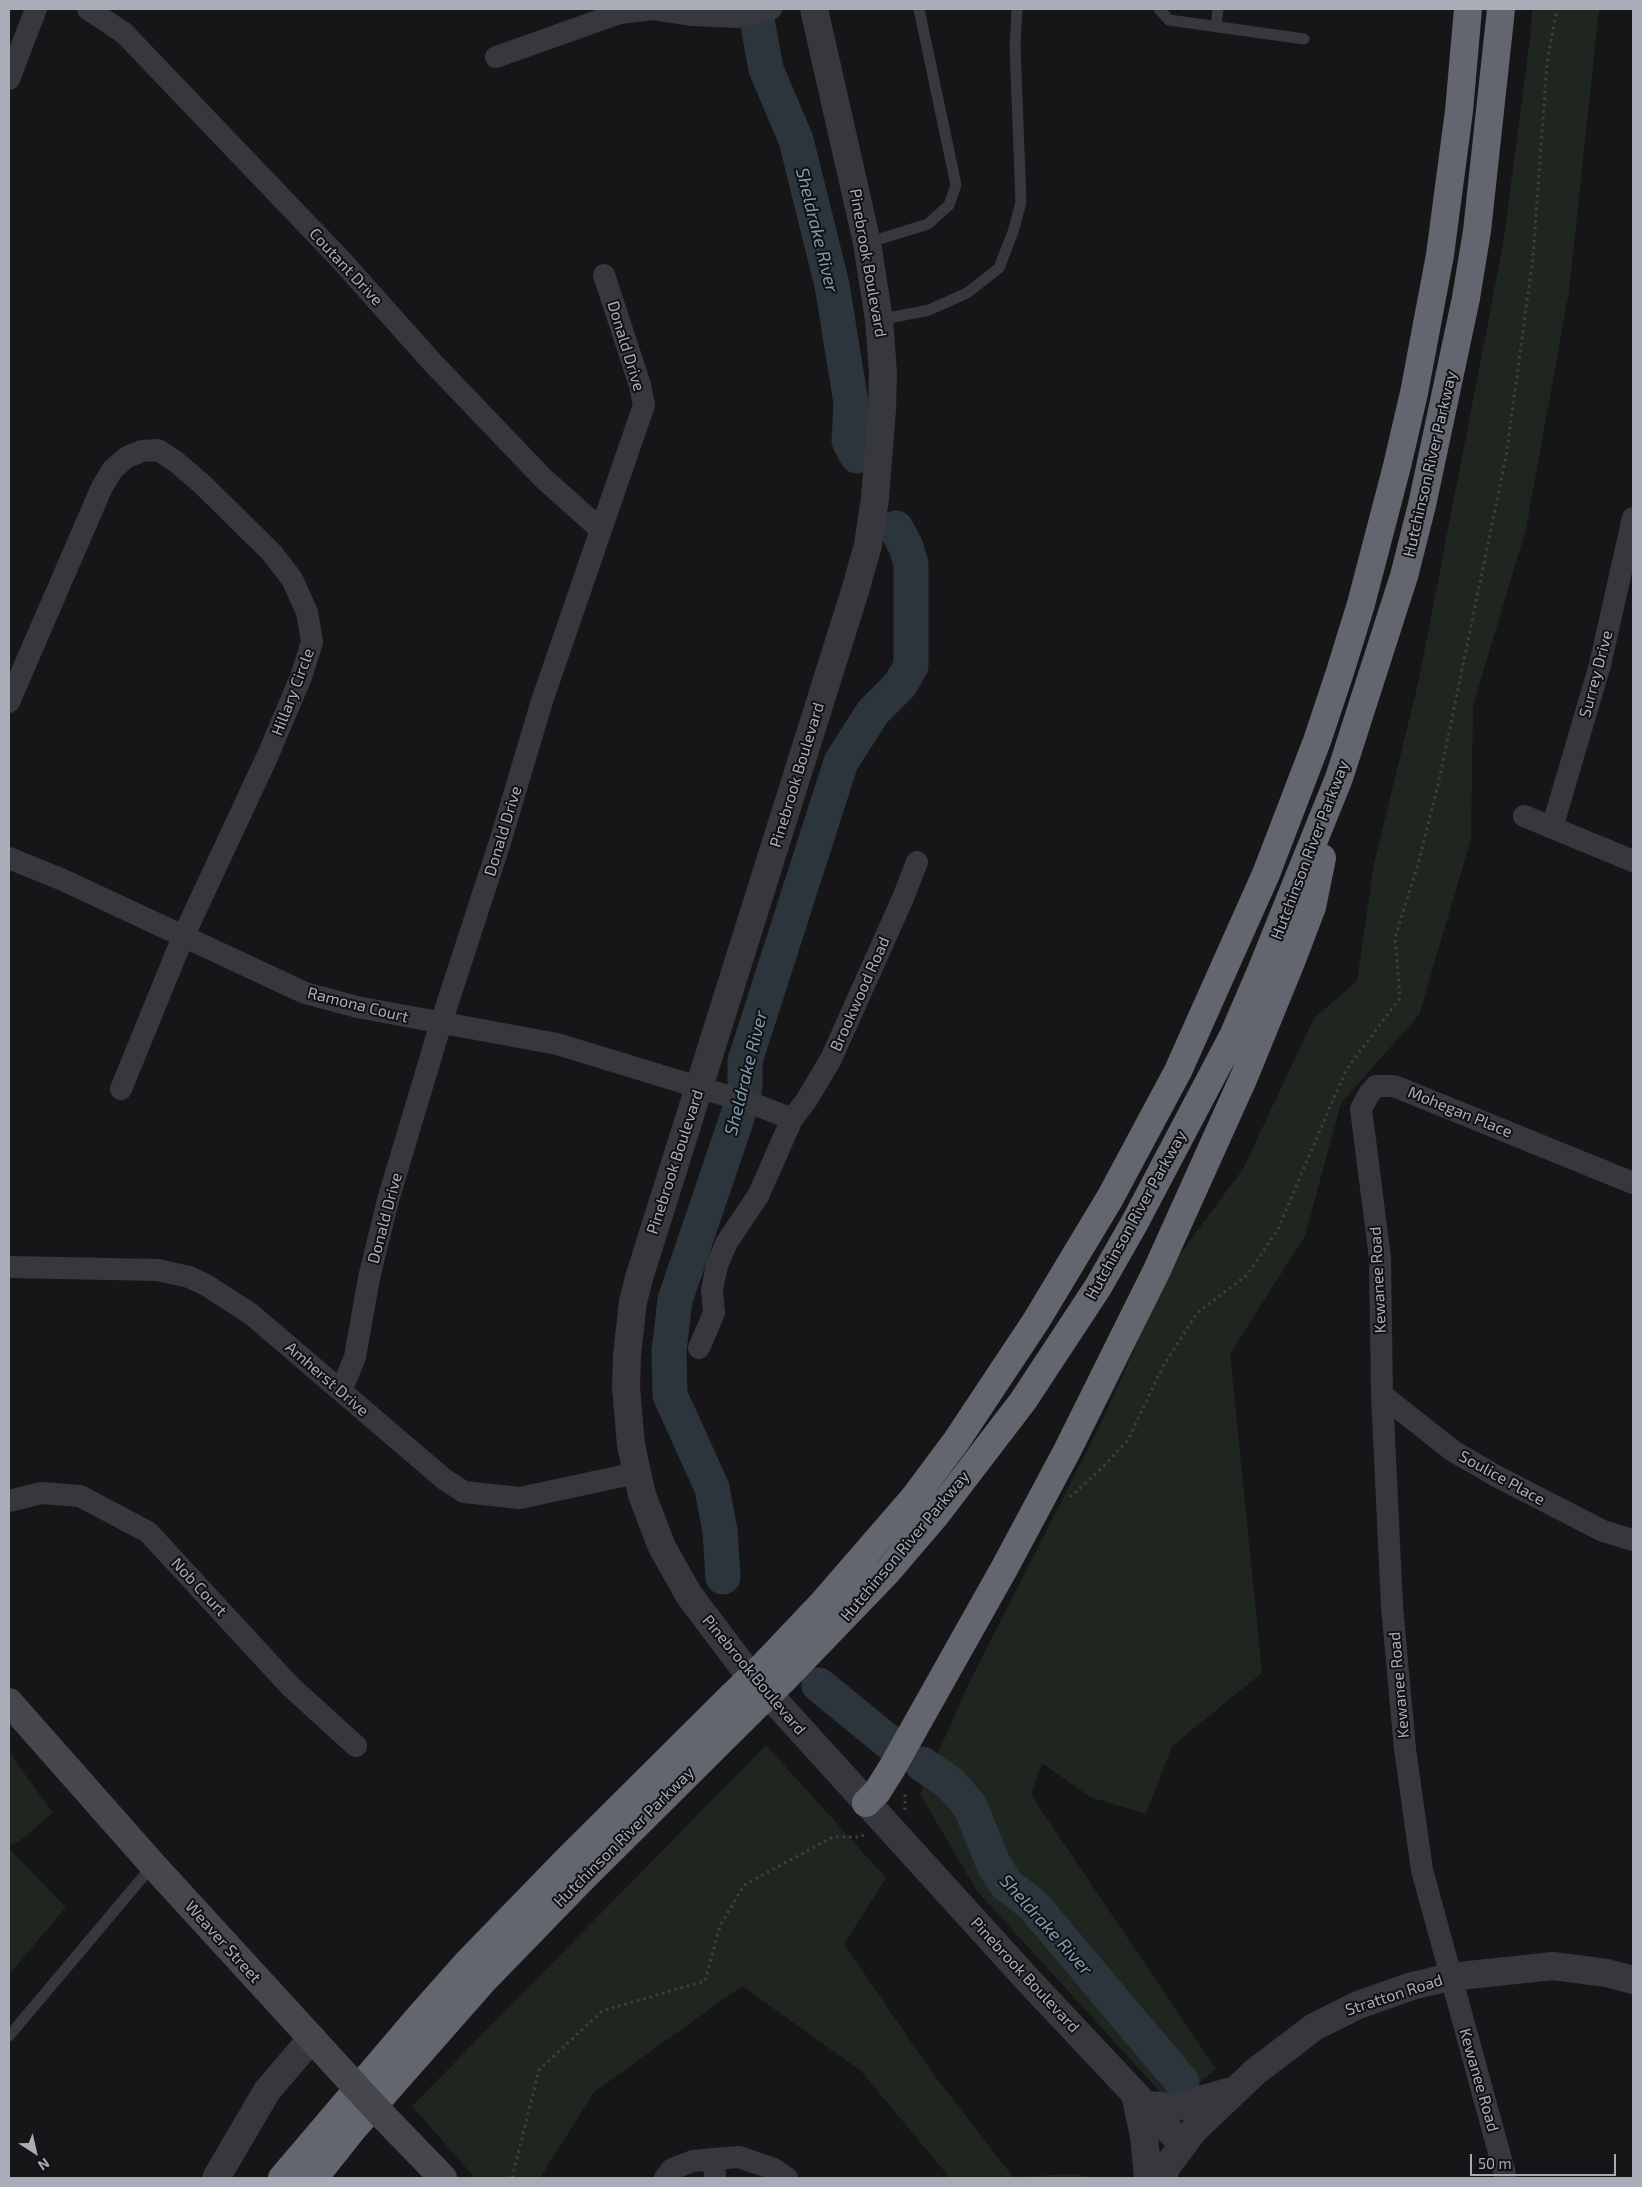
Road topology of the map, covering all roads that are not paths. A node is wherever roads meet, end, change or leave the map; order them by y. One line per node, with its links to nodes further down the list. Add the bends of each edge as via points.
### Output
1 (36, 9): 14 (street)
2 (88, 9): 19 (street, Coutant Drive, via 124,34 341,260 432,362 543,478)
3 (771, 9): 13 (street, via 737,17 653,9 620,13)
4 (814, 9): 15 (street, Pinebrook Boulevard)
5 (919, 9): 15 (lane, via 956,185 949,205 928,224)
6 (1017, 9): 17 (lane, via 1015,46 1021,202 1014,232 999,268 967,293 929,310)
7 (1159, 9): 11 (lane, via 1169,20)
8 (1218, 9): 11 (lane)
9 (1468, 9): 41 (highway, Hutchinson River Parkway, via 1440,255 1397,466 1340,672 1266,874 1178,1071 1110,1198 1036,1321 957,1440 913,1499 822,1604)
10 (1501, 9): 21 (highway, Hutchinson River Parkway, via 1477,231 1441,421 1404,576)
11 (1216, 26): 12 (lane)
12 (1304, 39)
13 (496, 57)
14 (9, 79)
15 (868, 244): 17 (street, Pinebrook Boulevard)
16 (604, 275): 19 (street, Donald Drive, via 644,405)
17 (880, 320): 29 (street, Pinebrook Boulevard, via 882,410 868,545)
18 (1633, 518): 23 (street, Surrey Drive, via 1600,665)
19 (600, 529): 28 (street, Donald Drive, via 542,701)
20 (9, 702): 27 (street, Hillary Circle, via 102,487 113,469 127,457 142,451 158,450 174,461 272,553 292,580 306,612 312,642 268,755)
21 (1339, 778): 41 (highway, Hutchinson River Parkway, via 1289,907 1232,1036 1098,1287 1023,1401 888,1572); 45 (highway, via 1312,907 1244,1077 1176,1229 1083,1420 1005,1567 892,1768)
22 (1524, 816): 23 (street)
23 (1552, 828): 25 (street)
24 (9, 858): 27 (street, Ramona Court)
25 (1633, 861)
26 (917, 862): 31 (street, Brookwood Road, via 831,1059)
27 (183, 937): 28 (street, Ramona Court, via 306,993 357,1007); 30 (street, Hillary Circle)
28 (441, 1023): 29 (street, Ramona Court, via 557,1044); 36 (street, Donald Drive, via 388,1200 369,1278 355,1357)
29 (698, 1087): 31 (street); 38 (street, Pinebrook Boulevard, via 633,1302 626,1387)
30 (121, 1089)
31 (792, 1119): 35 (street, Brookwood Road, via 758,1196 726,1242 712,1290 714,1313)
32 (1370, 1179): 33 (street, Mohegan Place, via 1361,1109 1376,1086 1394,1086); 37 (street, Kewanee Road, via 1380,1258)
33 (1633, 1183)
34 (9, 1267): 36 (street, Amherst Drive, via 158,1270 189,1277 252,1314)
35 (699, 1348)
36 (341, 1391): 38 (street, Amherst Drive, via 444,1480 464,1492 520,1498)
37 (1382, 1395): 40 (street, Soulice Place, via 1453,1451 1498,1477 1603,1531); 47 (street, Kewanee Road, via 1392,1606 1405,1749 1422,1870)
38 (636, 1473): 45 (street, Pinebrook Boulevard, via 662,1547 695,1603 741,1664)
39 (9, 1500): 44 (street, Nob Court, via 41,1493 80,1496 148,1532 290,1686)
40 (1633, 1540)
41 (776, 1670): 43 (highway, Hutchinson River Parkway, bridge)
42 (9, 1702): 46 (main road, Weaver Street)
43 (741, 1704): 56 (highway, Hutchinson River Parkway, via 566,1861 467,1963); 57 (highway, Hutchinson River Parkway, via 582,1879 483,1981)
44 (356, 1746)
45 (866, 1803): 52 (street, Pinebrook Boulevard)
46 (153, 1865): 49 (lane); 50 (main road, Weaver Street)
47 (1450, 1977): 48 (street, Stratton Road, via 1553,1966 1607,1972); 51 (street, Stratton Road, via 1393,1992 1336,2014 1294,2041); 63 (street, Kewanee Road)
48 (1633, 1980)
49 (9, 2036)
50 (312, 2038): 55 (street, via 267,2091); 58 (main road, Weaver Street, bridge)
51 (1234, 2090): 52 (street, via 1176,2107); 53 (street, Stratton Road)
52 (1140, 2099): 53 (street, Pinebrook Boulevard); 61 (street)
53 (1182, 2144): 62 (street, Stratton Road)
54 (714, 2168): 59 (street, via 693,2161 672,2169); 60 (street, via 739,2157 774,2169)
55 (216, 2178)
56 (282, 2178)
57 (314, 2178)
58 (443, 2178)
59 (665, 2178)
60 (787, 2178)
61 (1148, 2178)
62 (1161, 2178)
63 (1506, 2178)

